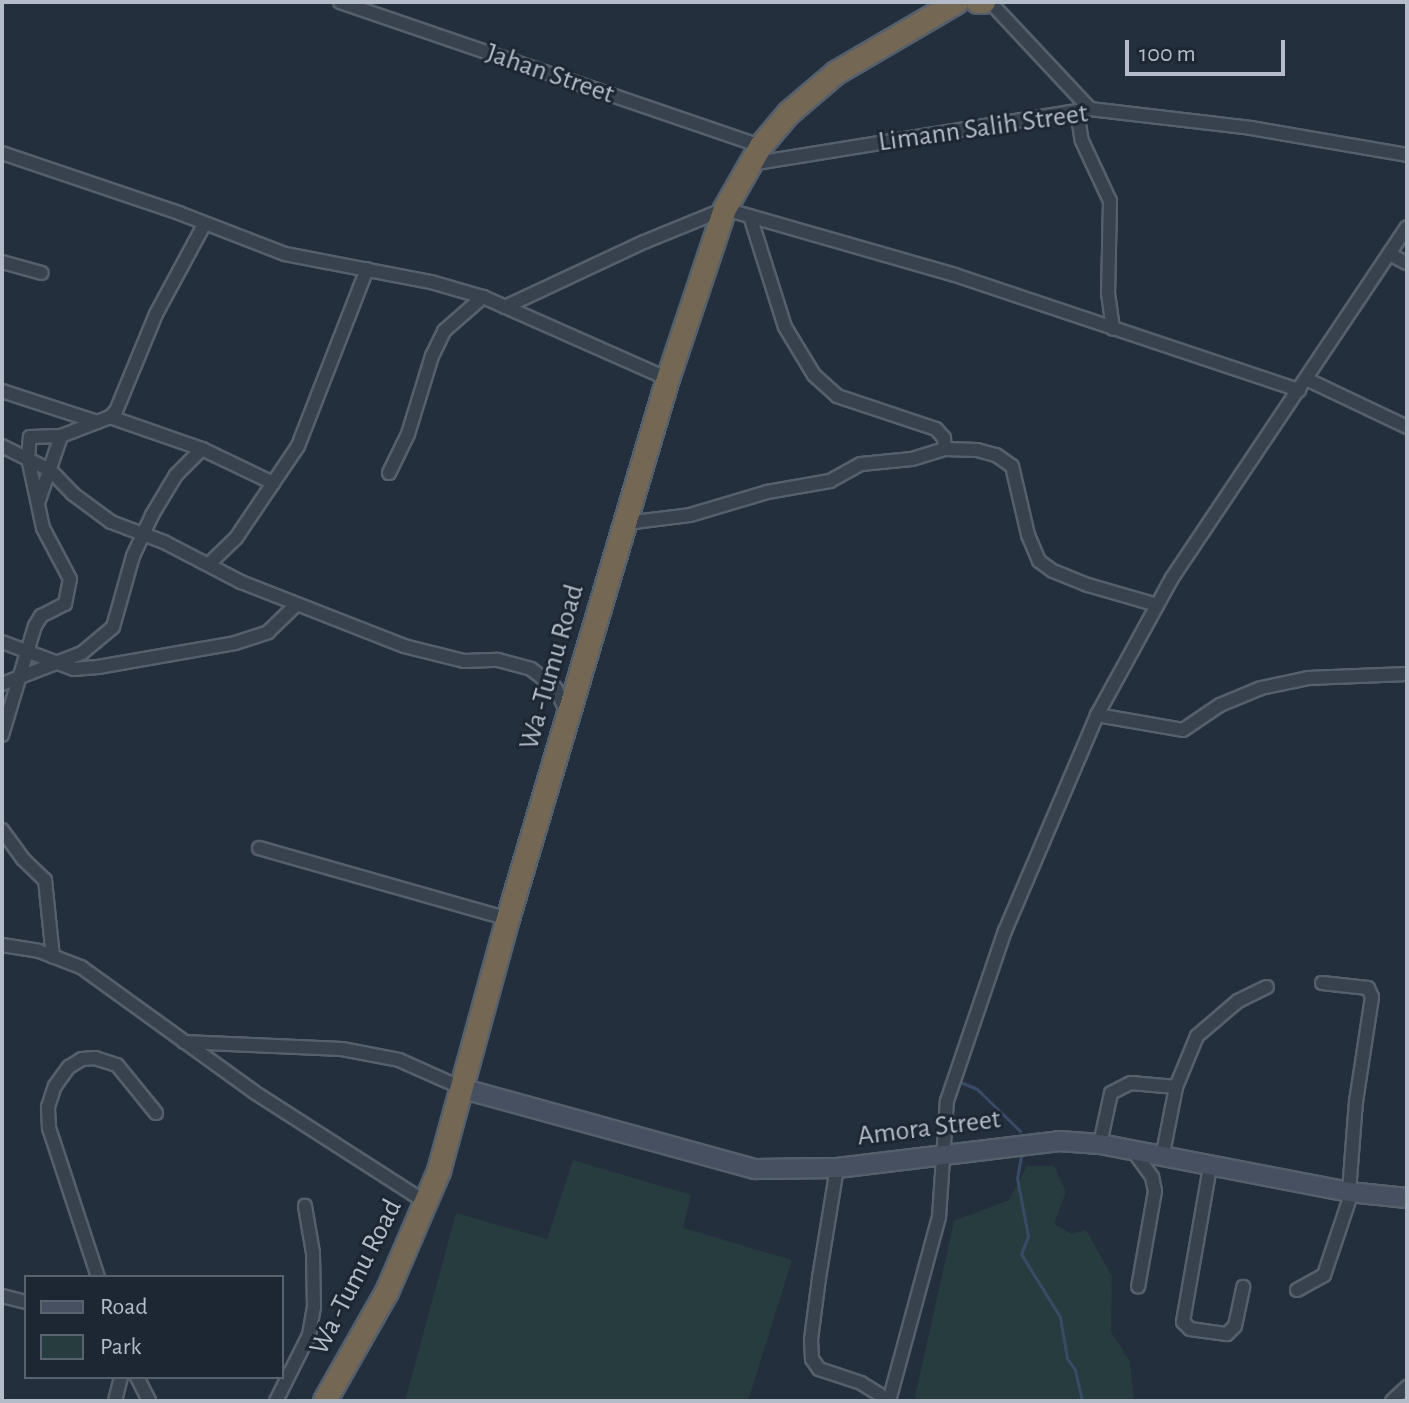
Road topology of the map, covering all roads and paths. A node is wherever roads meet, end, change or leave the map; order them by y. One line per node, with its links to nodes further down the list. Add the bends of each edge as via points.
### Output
1 (340, 2): 8 (street, Jahan Street)
2 (957, 2): 5 (highway, Wa -Tumu Road)
3 (970, 2): 5 (highway, Wa -Tumu Road)
4 (984, 2): 6 (street)
5 (927, 20): 8 (highway, Wa -Tumu Road, via 836,73 789,113)
6 (1083, 110): 8 (street, Limann Salih Street); 9 (street, Limann Salih Street, via 1251,128); 21 (street, via 1082,141 1110,201 1108,293)
7 (2, 153): 12 (street)
8 (755, 155): 10 (highway, Wa -Tumu Road)
9 (1407, 155)
10 (725, 209): 11 (street); 20 (street); 22 (highway, Wa -Tumu Road)
11 (750, 216): 21 (street, via 955,275); 31 (street, via 785,327 814,375 837,396 936,429)
12 (204, 225): 17 (street, via 285,254); 25 (street)
13 (1407, 227): 14 (street)
14 (1389, 254): 16 (street); 23 (street)
15 (2, 262): 18 (street)
16 (1407, 263)
17 (367, 269): 19 (street); 35 (street, via 298,446)
18 (42, 273)
19 (483, 297): 20 (street); 34 (street, via 444,331)
20 (505, 307): 22 (street)
21 (1113, 329): 23 (street)
22 (668, 379): 37 (highway, Wa -Tumu Road)
23 (1302, 385): 27 (street); 41 (street)
24 (2, 391): 26 (street)
25 (110, 417): 26 (street); 30 (street)
26 (97, 422): 28 (street)
27 (1407, 427)
28 (61, 436): 32 (street, via 30,437); 33 (street)
29 (2, 446): 32 (street)
30 (202, 449): 35 (street); 38 (street, via 176,475)
31 (945, 449): 37 (street, via 912,459 861,464 830,481 767,492 690,515); 41 (street, via 977,450 1012,466 1039,561 1088,585)
32 (28, 458): 33 (street); 36 (street)
33 (51, 471): 36 (street); 38 (street, via 111,522)
34 (389, 473)
35 (273, 483): 39 (street, via 236,538)
36 (39, 500): 43 (street, via 43,528 70,579 65,604 38,620)
37 (626, 523): 49 (highway, Wa -Tumu Road)
38 (143, 533): 39 (street); 44 (street, via 113,627 82,653)
39 (209, 564): 40 (street)
40 (296, 605): 44 (street, via 268,632 235,643 98,667); 49 (street, via 404,646 464,661 498,660 531,669 555,688)
41 (1157, 605): 48 (street)
42 (2, 642): 43 (street)
43 (26, 652): 44 (street); 46 (street)
44 (56, 664): 46 (street)
45 (1407, 674): 48 (street, via 1308,678 1261,688 1220,705 1183,730)
46 (18, 679): 47 (street); 50 (street)
47 (2, 684)
48 (1097, 715): 64 (street, via 1005,931 947,1101)
49 (569, 717): 53 (highway, Wa -Tumu Road)
50 (2, 735)
51 (2, 830): 55 (street, via 45,880)
52 (259, 848): 53 (street)
53 (508, 919): 60 (highway, Wa -Tumu Road)
54 (2, 945): 55 (street)
55 (53, 957): 58 (street, via 81,967)
56 (1322, 983): 68 (street, via 1368,988 1372,997 1356,1101)
57 (1267, 987): 59 (street, via 1238,1001 1197,1036)
58 (184, 1042): 60 (street, via 342,1049 399,1060); 70 (street)
59 (1176, 1087): 62 (street, via 1131,1083 1111,1093); 65 (street)
60 (464, 1089): 67 (street, Amora Street, via 755,1169); 70 (highway, Wa -Tumu Road)
61 (156, 1113): 72 (street, via 117,1065 95,1058 69,1067 55,1086 49,1128)
62 (1100, 1144): 63 (street, Amora Street); 64 (street, Amora Street, via 1059,1141)
63 (1134, 1152): 65 (street, Amora Street); 73 (street, via 1155,1191)
64 (942, 1154): 67 (street, Amora Street); 86 (street, via 939,1217)
65 (1162, 1158): 66 (street, Amora Street)
66 (1210, 1167): 68 (street, Amora Street); 74 (street, via 1183,1322 1190,1329 1227,1334 1235,1326)
67 (837, 1168): 85 (street, via 812,1359 819,1369 861,1383)
68 (1351, 1192): 69 (street, Amora Street); 75 (street, via 1324,1275)
69 (1407, 1198)
70 (427, 1203): 84 (highway, Wa -Tumu Road, via 387,1292)
71 (305, 1206): 83 (street, via 314,1307 298,1362)
72 (97, 1275)
73 (1138, 1287)
74 (1243, 1287)
75 (1297, 1290)
76 (2, 1296): 77 (street)
77 (24, 1302)
78 (120, 1379): 81 (street)
79 (138, 1379): 82 (street)
80 (1407, 1387): 87 (street)
81 (115, 1401)
82 (149, 1401)
83 (276, 1401)
84 (325, 1401)
85 (882, 1401)
86 (889, 1401)
87 (1392, 1401)

